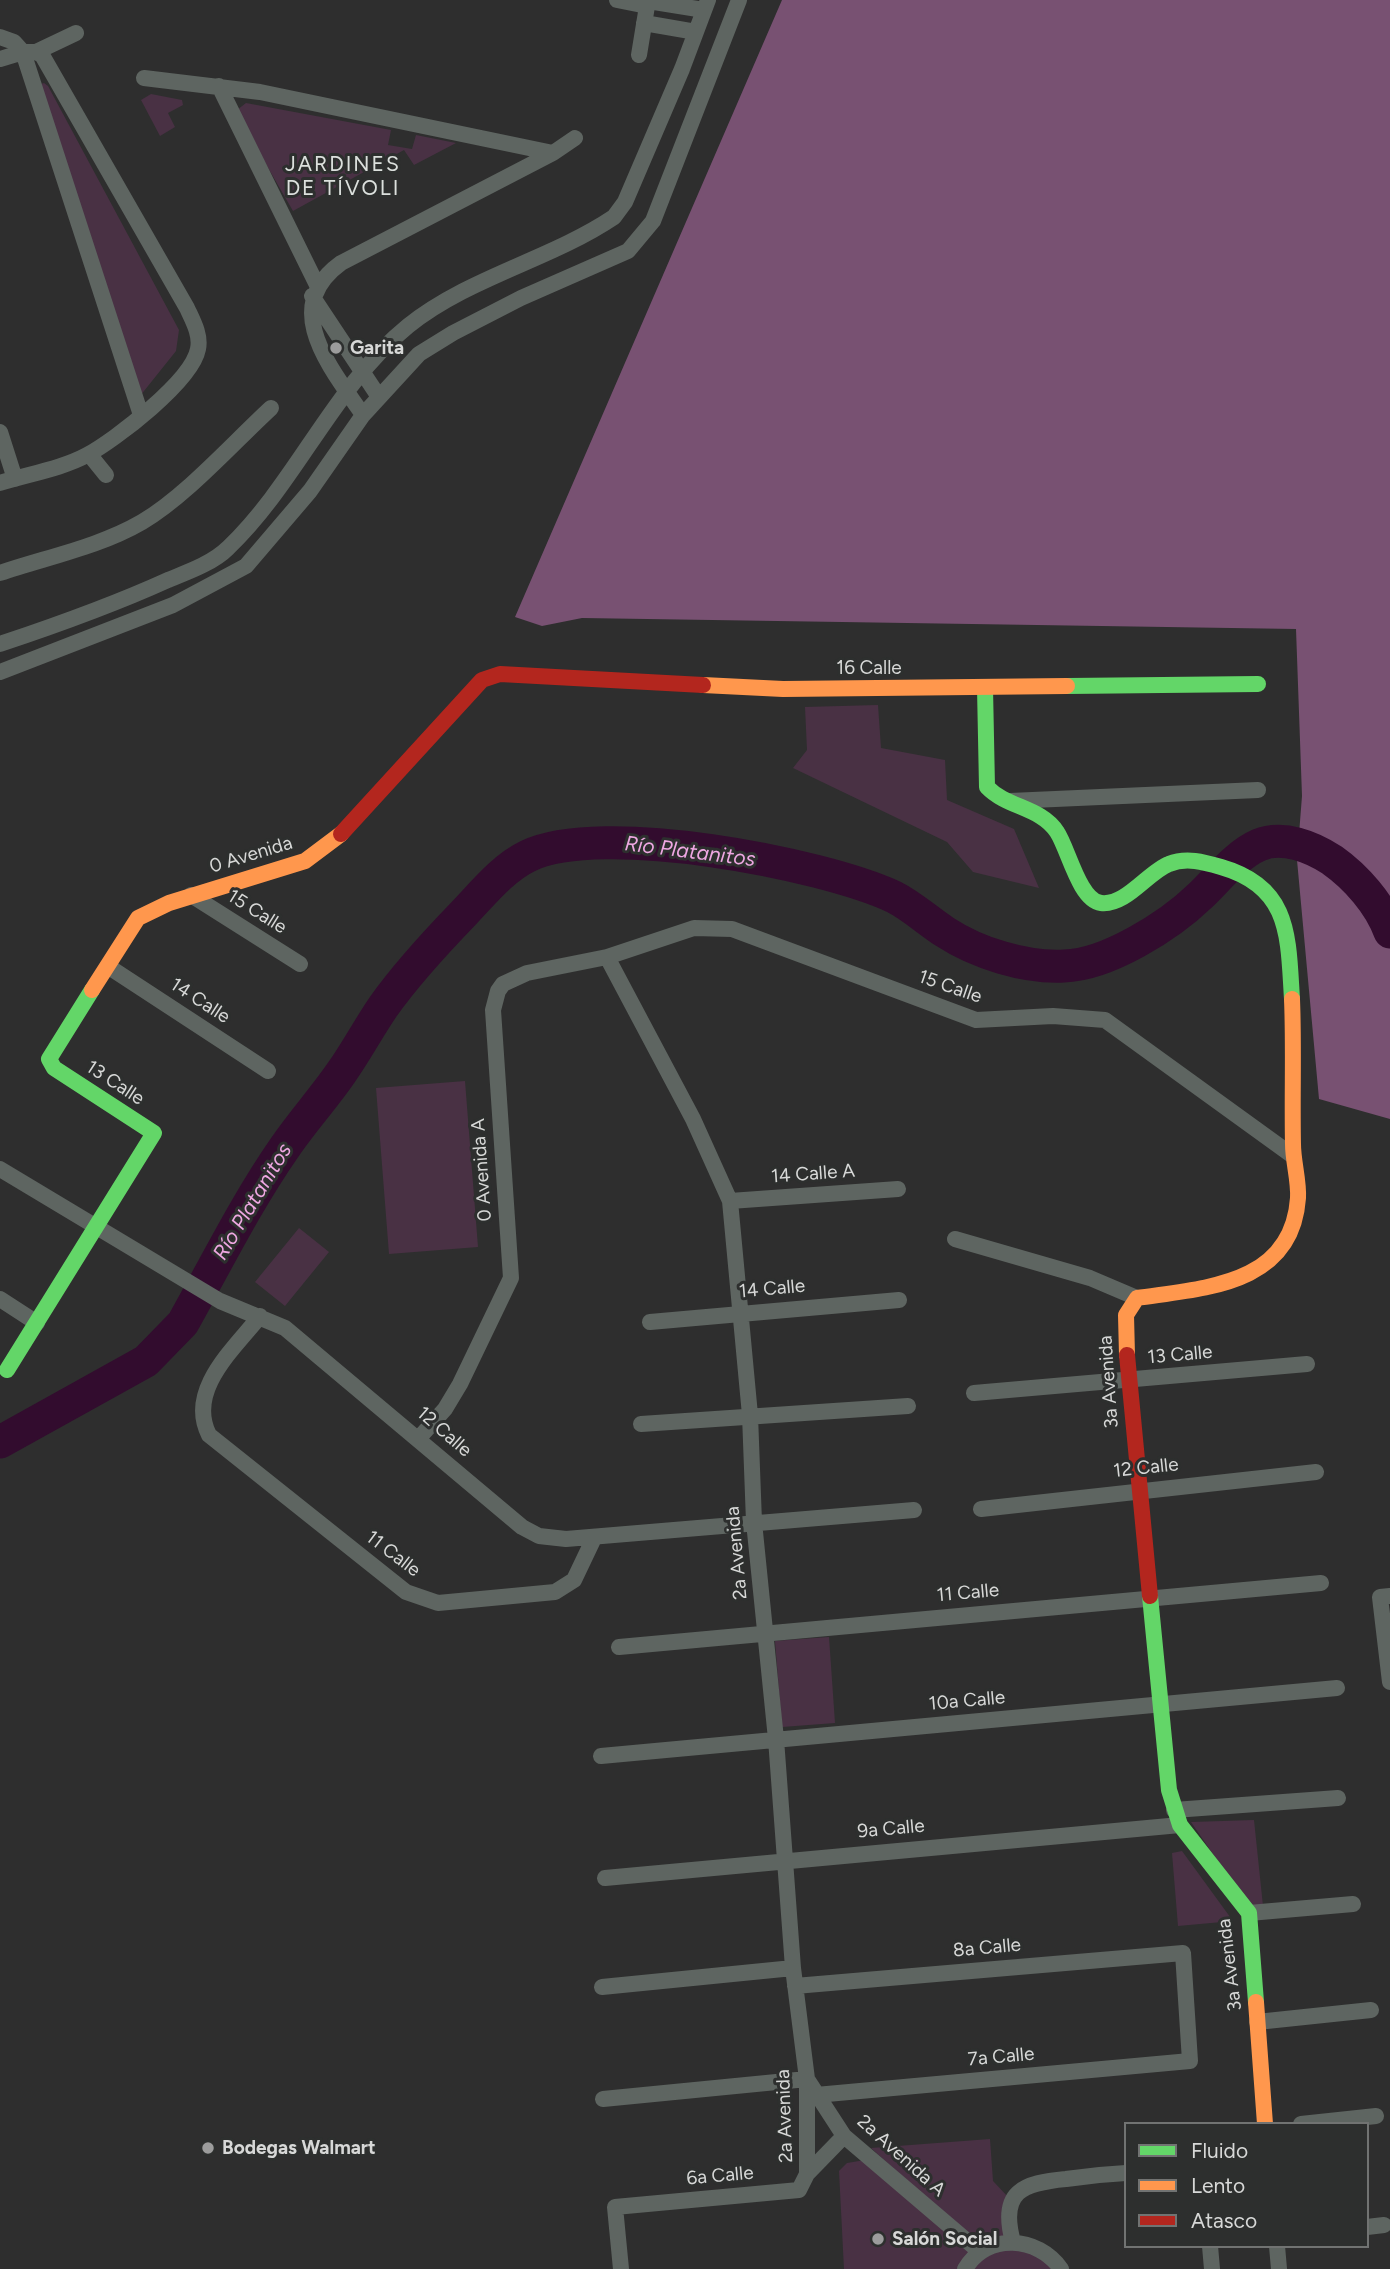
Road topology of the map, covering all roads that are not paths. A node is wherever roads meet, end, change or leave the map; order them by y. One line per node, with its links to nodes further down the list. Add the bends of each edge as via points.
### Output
1 (617, 0): 3 (street)
2 (739, 0): 7 (street)
3 (648, 2): 4 (street); 5 (street)
4 (702, 16): 5 (street); 7 (street); 17 (street, via 625,202 614,218 467,290 411,324)
5 (644, 23): 10 (street)
6 (76, 33): 9 (street)
7 (725, 35): 19 (street, via 653,221 638,243 433,344)
8 (0, 37): 9 (street)
9 (30, 52): 11 (street); 21 (street); 21 (street, via 42,55 197,333 198,349 190,369)
10 (639, 55)
11 (0, 59)
12 (144, 78): 13 (street)
13 (219, 86): 15 (street); 16 (street)
14 (575, 138): 15 (street)
15 (553, 153): 16 (street, via 341,263)
16 (315, 290): 17 (street); 18 (street, via 314,335)
17 (363, 373): 18 (street); 19 (street)
18 (346, 391): 22 (street); 28 (street, via 227,549 153,587)
19 (379, 397): 22 (street)
20 (271, 408): 27 (street, via 142,522)
21 (141, 415): 24 (street)
22 (363, 415): 29 (street, via 310,491 246,566 173,605)
23 (0, 432): 26 (street)
24 (89, 454): 25 (street); 26 (street)
25 (106, 475)
26 (8, 481)
27 (0, 573)
28 (0, 644)
29 (0, 672)
30 (482, 680): 32 (street, 16 Calle, via 500,674 783,689); 35 (street, 0 Avenida, via 323,850 305,861)
31 (1258, 684): 32 (street, 16 Calle)
32 (985, 688): 34 (street, via 986,784 991,793)
33 (1258, 790): 34 (street)
34 (1008, 801): 41 (street, via 1040,813 1053,826 1085,891 1101,903 1120,898 1164,865 1181,859 1239,874 1274,898 1289,964 1295,1039)
35 (191, 895): 37 (street, 15 Calle); 38 (street, 0 Avenida, via 138,918)
36 (607, 957): 41 (street, 15 Calle, via 694,928 719,926 976,1020 1085,1016 1105,1020); 44 (street, 2a Avenida, via 694,1119); 61 (street, 0 Avenida A, via 527,973 512,978 498,991 493,1037 511,1278 446,1409)
37 (300, 964)
38 (109, 967): 39 (street, 0 Avenida, via 49,1059); 40 (street, 14 Calle)
39 (54, 1068): 45 (street, 13 Calle, via 154,1132)
40 (268, 1071)
41 (1293, 1156): 47 (street, via 1298,1178 1296,1210 1285,1239 1270,1258 1231,1284)
42 (0, 1169): 45 (street, 12 Calle)
43 (898, 1189): 44 (street, 14 Calle A)
44 (730, 1201): 50 (street, 2a Avenida)
45 (96, 1230): 51 (street, 12 Calle, via 220,1301); 53 (street)
46 (955, 1238): 47 (street, via 1090,1278)
47 (1137, 1298): 56 (street, 3a Avenida, via 1126,1315)
48 (0, 1299): 53 (street)
49 (899, 1300): 50 (street, 14 Calle)
50 (739, 1313): 52 (street, 14 Calle); 59 (street, 2a Avenida)
51 (260, 1316): 61 (street, 12 Calle, via 285,1328); 67 (street, 11 Calle, via 206,1389 206,1429 406,1592 429,1602 452,1603 563,1589 574,1580)
52 (650, 1322)
53 (37, 1323): 55 (street)
54 (1307, 1364): 56 (street, 13 Calle)
55 (7, 1370)
56 (1130, 1381): 57 (street, 13 Calle); 63 (street, 3a Avenida)
57 (974, 1393)
58 (908, 1405): 59 (street)
59 (750, 1415): 60 (street); 66 (street, 2a Avenida)
60 (641, 1424)
61 (419, 1438): 67 (street, 12 Calle, via 528,1531 552,1538)
62 (1316, 1472): 63 (street, 12 Calle)
63 (1138, 1490): 64 (street, 12 Calle); 70 (street, 3a Avenida)
64 (981, 1509)
65 (914, 1510): 66 (street, 12 Calle)
66 (754, 1522): 67 (street, 12 Calle); 71 (street, 2a Avenida)
67 (594, 1538)
68 (1321, 1583): 70 (street, 11 Calle)
69 (1390, 1596): 73 (street, via 1380,1597)
70 (1150, 1598): 71 (street, 11 Calle); 75 (street, 3a Avenida)
71 (764, 1633): 72 (street, 11 Calle); 76 (street, 2a Avenida)
72 (618, 1647)
73 (1390, 1682)
74 (1337, 1688): 75 (street, 10a Calle)
75 (1161, 1705): 76 (street, 10a Calle); 79 (street, 3a Avenida, via 1169,1790)
76 (776, 1739): 77 (street, 10a Calle); 80 (street, 2a Avenida)
77 (601, 1756)
78 (1338, 1798): 79 (street, 9a Calle)
79 (1177, 1817): 80 (street, 9a Calle); 83 (street, 3a Avenida)
80 (786, 1859): 81 (street, 9a Calle); 84 (street, 2a Avenida)
81 (605, 1878)
82 (1353, 1904): 83 (street)
83 (1249, 1913): 88 (street, 3a Avenida)
84 (793, 1968): 85 (street, 2a Avenida); 86 (street)
85 (795, 1986): 89 (street, 8a Calle, via 1182,1953); 90 (street, 2a Avenida)
86 (602, 1987)
87 (1371, 2010): 88 (street)
88 (1257, 2022): 94 (street, 3a Avenida)
89 (1190, 2061): 91 (street, 7a Calle)
90 (807, 2079): 91 (street, 2a Avenida A); 92 (street); 98 (street, 2a Avenida)
91 (816, 2095): 96 (street, 2a Avenida A)
92 (603, 2098)
93 (1376, 2116): 95 (street)
94 (1265, 2122)
95 (1320, 2122)
96 (844, 2136): 98 (street, 6a Calle); 104 (street, 2a Avenida A)
97 (1124, 2173): 101 (street, via 1031,2182 1016,2196 1009,2213)
98 (807, 2174): 105 (street, 6a Calle, via 799,2190 615,2207)
99 (1384, 2225): 100 (street)
100 (1369, 2227)
101 (1013, 2242): 104 (street); 107 (street, via 1043,2250)
102 (1209, 2248): 108 (street)
103 (1277, 2248): 109 (street)
104 (980, 2252): 106 (street)
105 (621, 2269)
106 (965, 2269)
107 (1061, 2269)
108 (1212, 2269)
109 (1279, 2269)

